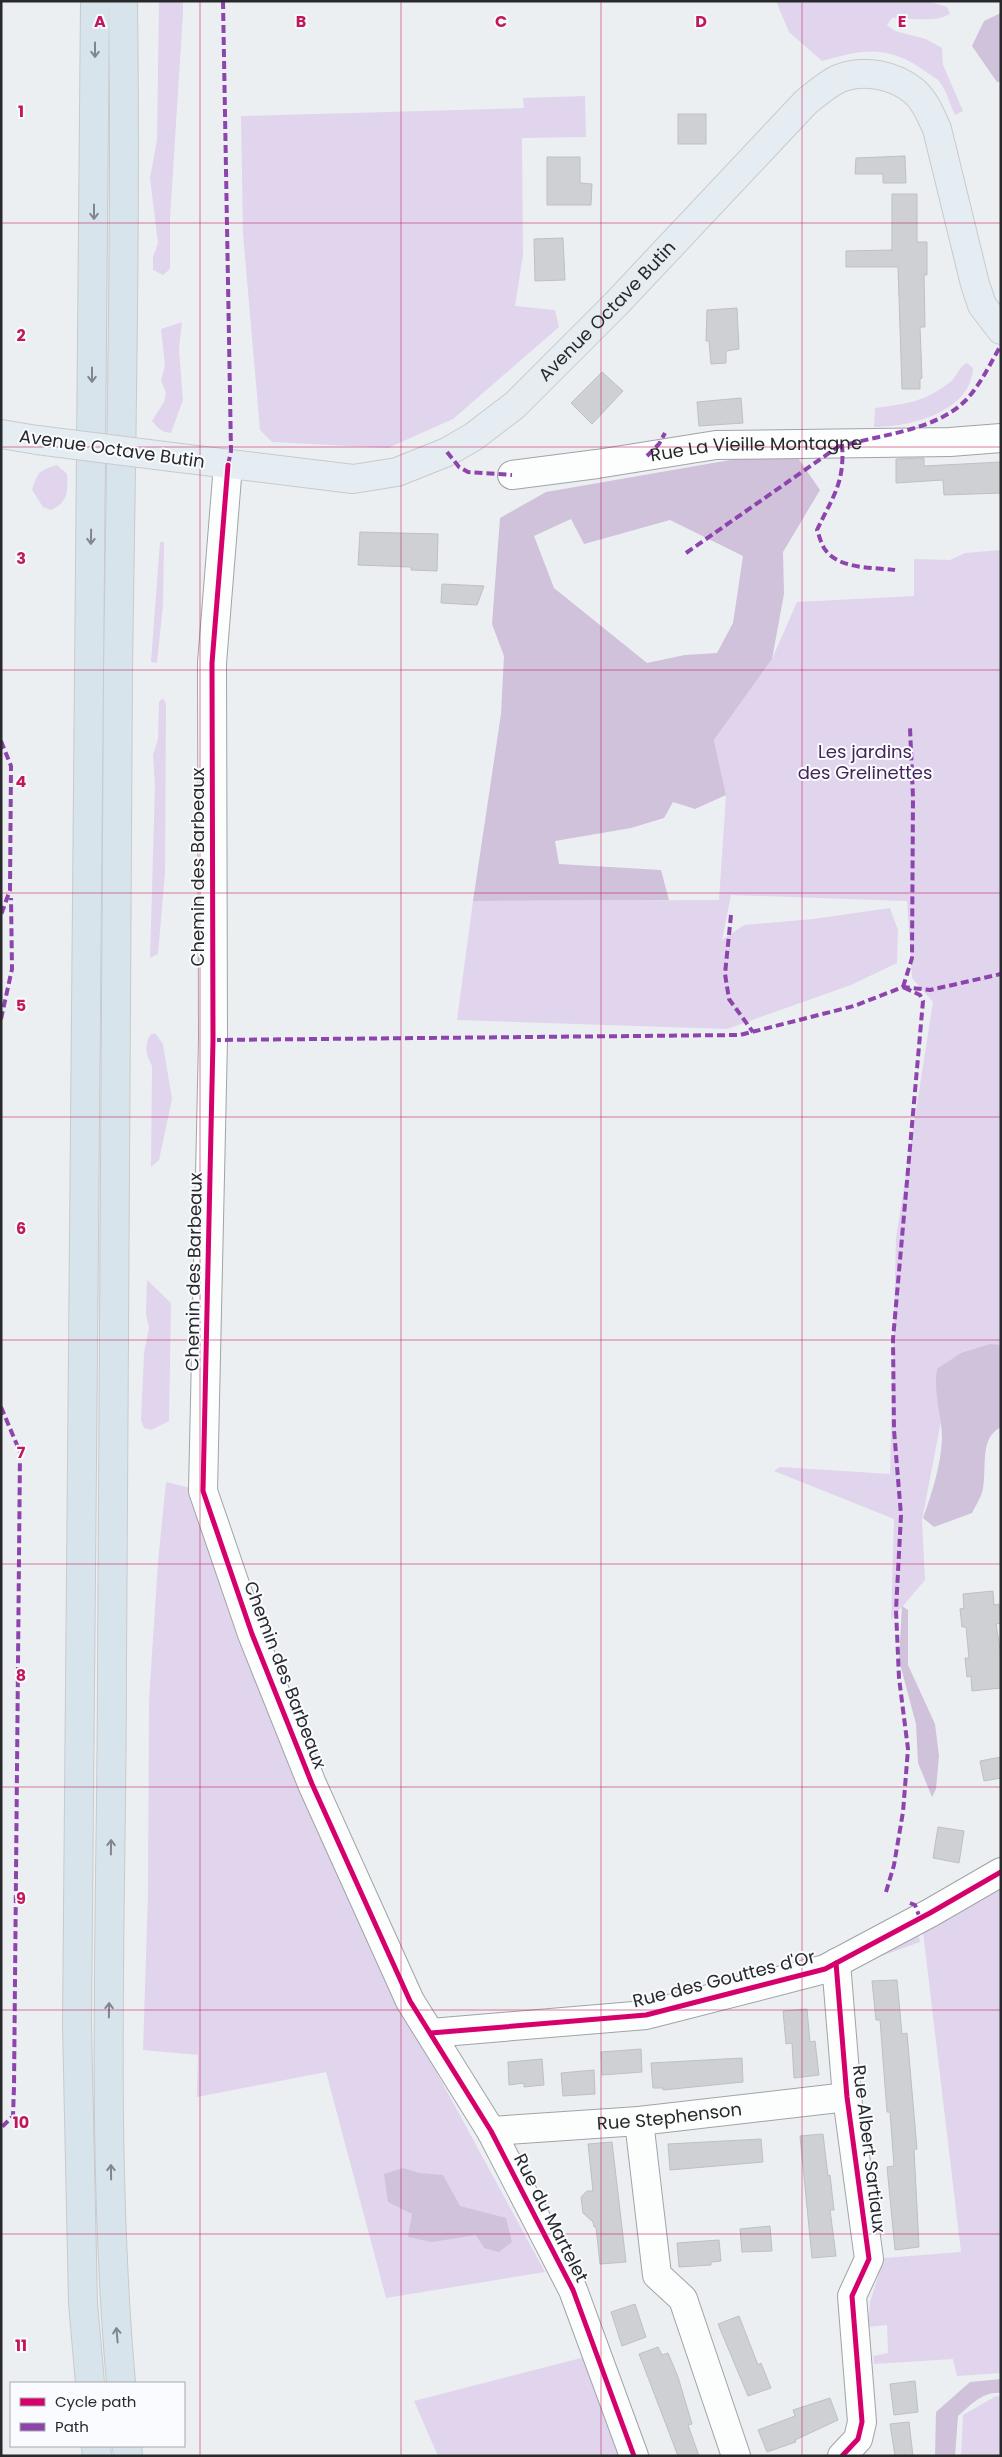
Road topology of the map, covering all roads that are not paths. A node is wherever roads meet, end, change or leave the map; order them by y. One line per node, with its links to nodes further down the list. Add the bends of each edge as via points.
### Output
1 (95, 1): 14 (highway, one-way to 14, via 77,2024 83,2304)
2 (123, 1): 15 (highway, one-way to 2, via 114,2302 108,2028)
3 (1001, 330): 6 (main road, Avenue Octave Butin, via 982,305 937,129 926,106 916,93 899,81 860,73 839,78 806,102 615,305 514,405 473,437 424,463 397,472 361,478 325,477)
4 (1, 434): 6 (main road, Avenue Octave Butin, bridge)
5 (1001, 438): 7 (street, Rue La Vieille Montagne, via 940,442 716,445)
6 (228, 465): 10 (street, Chemin des Barbeaux, via 212,663 213,1040 203,1491 252,1634 312,1784 410,2001)
7 (512, 475)
8 (1001, 1872): 9 (street, Rue des Gouttes d'Or)
9 (836, 1963): 10 (street, Rue des Gouttes d'Or, via 646,2015); 11 (street, Rue Albert Sartiaux)
10 (431, 2033): 13 (street, Rue du Martelet)
11 (847, 2097): 12 (street, Rue Stephenson); 18 (street, Rue Albert Sartiaux, via 869,2259 852,2296 862,2422 858,2439)
12 (639, 2121): 13 (street, Rue Stephenson); 17 (street, via 658,2275 683,2299)
13 (491, 2131): 16 (street, Rue du Martelet, via 574,2290)
14 (90, 2382)
15 (122, 2382)
16 (634, 2456)
17 (736, 2456)
18 (842, 2456)

